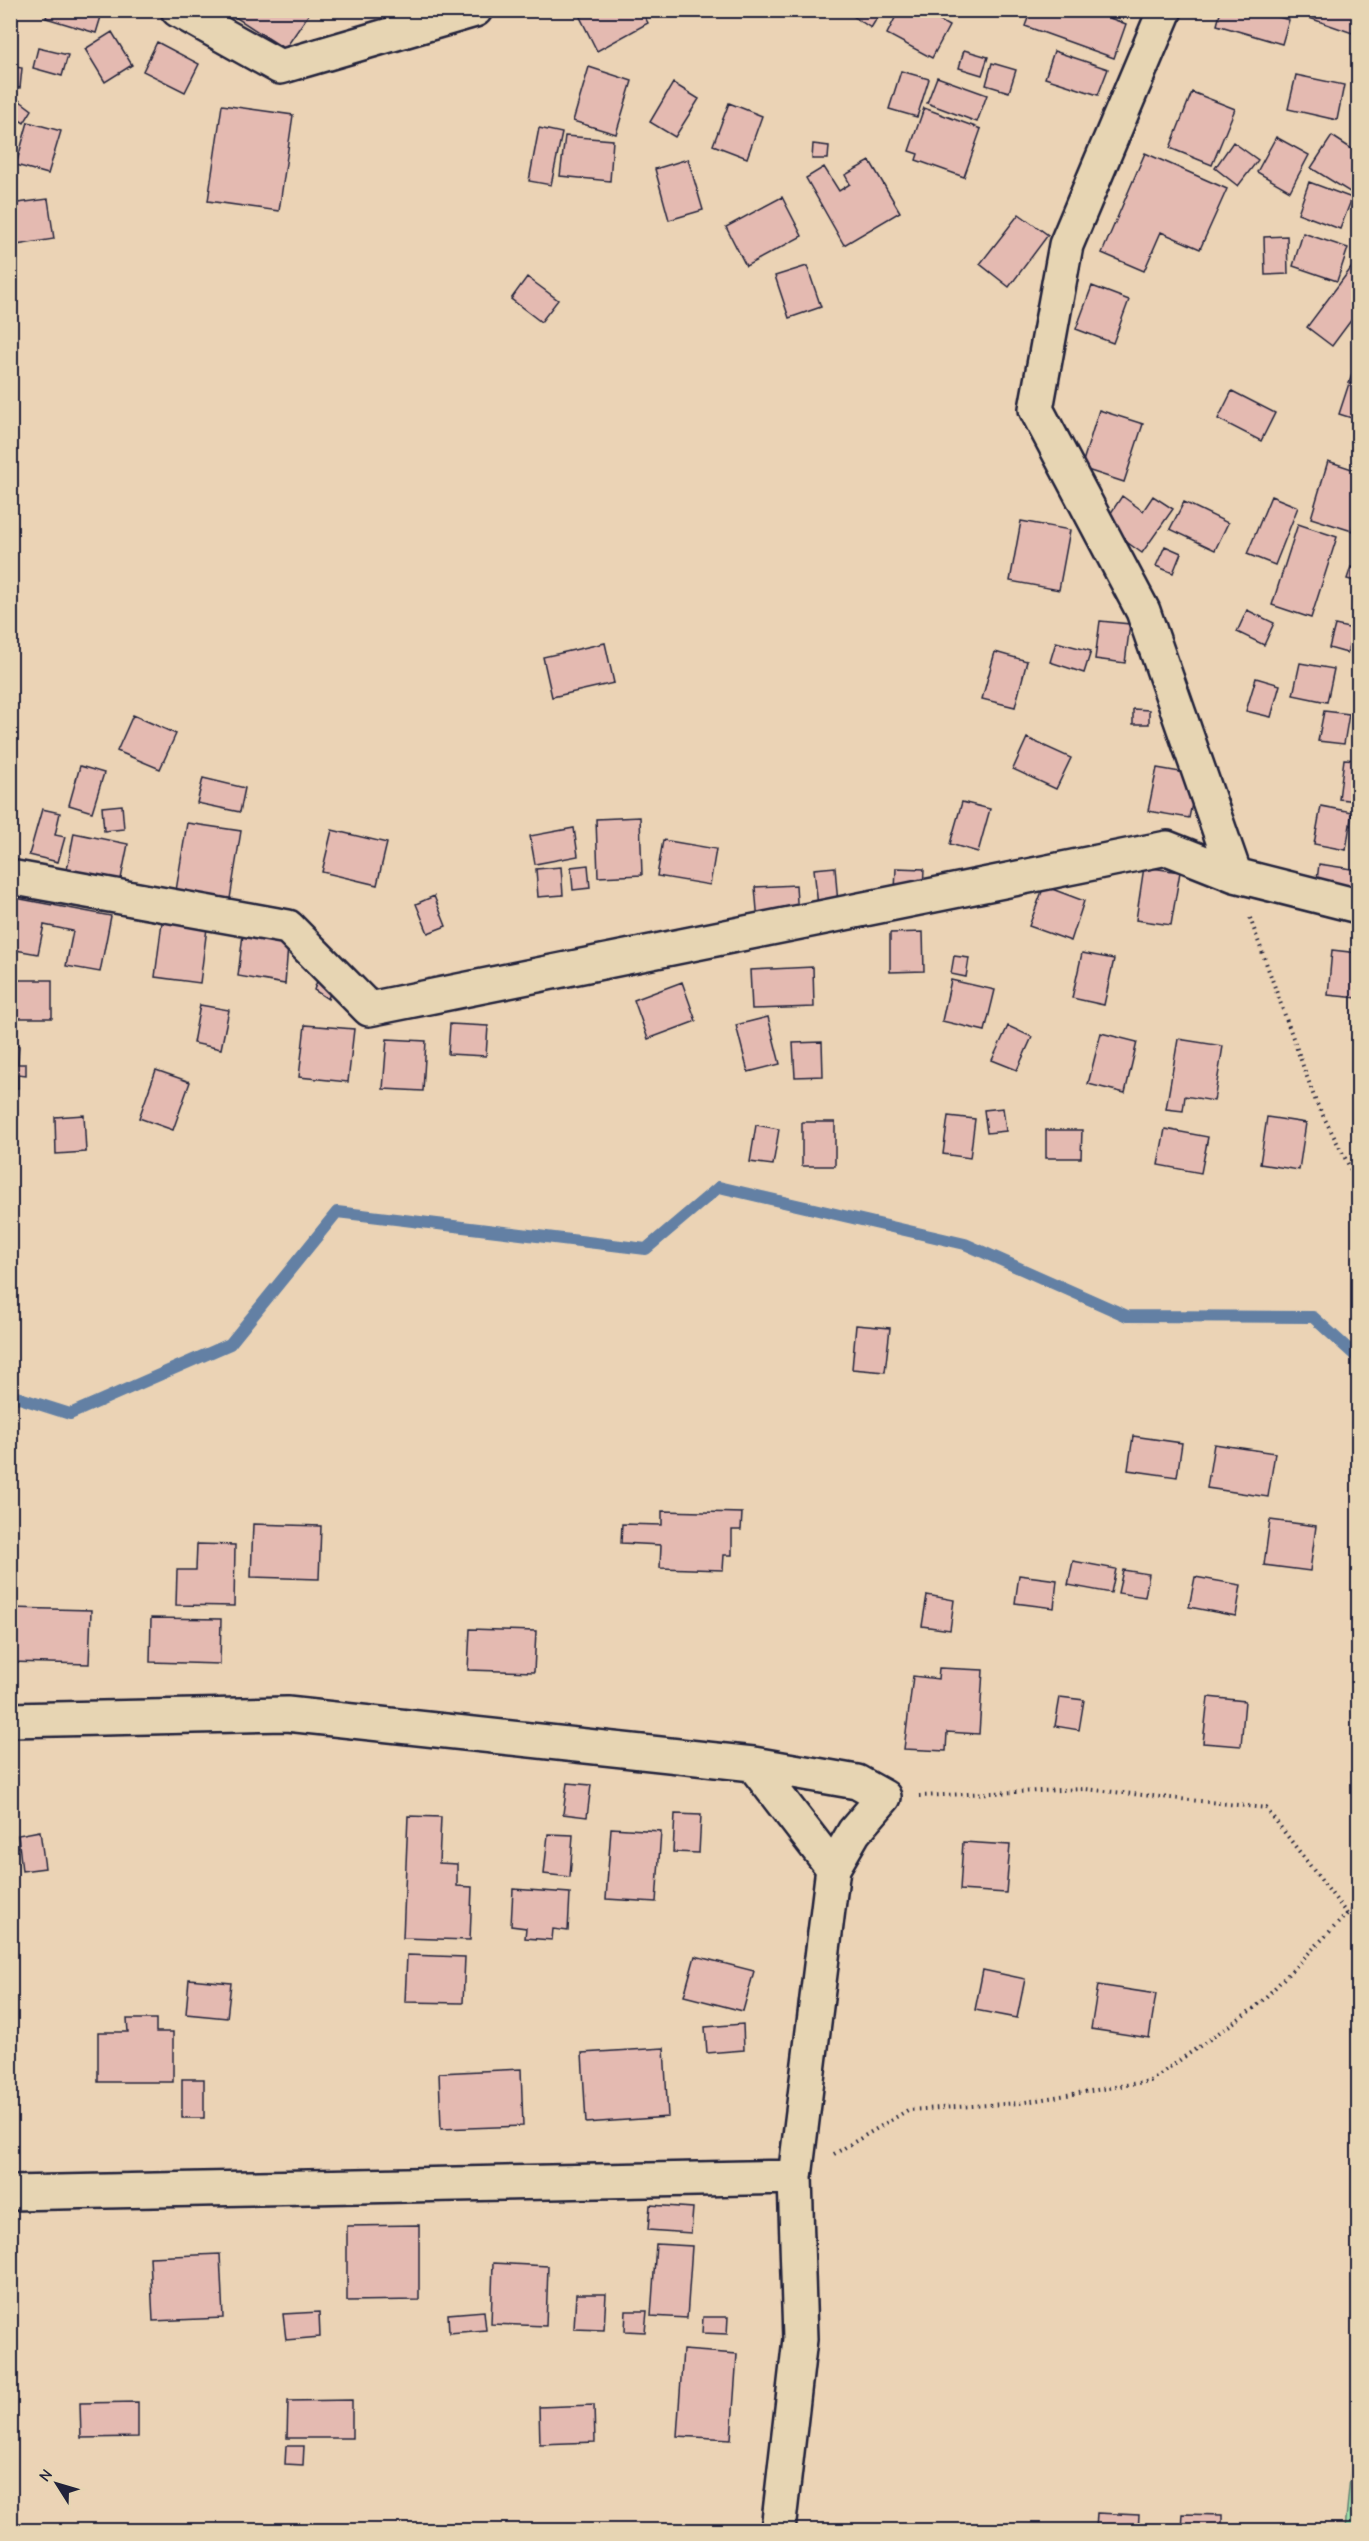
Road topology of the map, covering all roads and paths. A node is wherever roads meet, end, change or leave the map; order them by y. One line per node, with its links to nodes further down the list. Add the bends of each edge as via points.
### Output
1 (178, 10): 2 (street, via 280,67)
2 (475, 10)
3 (1165, 10): 4 (street, via 1066,245 1036,409 1143,611)
4 (1235, 875): 5 (street, via 1167,848 369,1010 288,927); 6 (street); 7 (path, via 1316,1102)
5 (10, 877)
6 (1359, 906)
7 (1359, 1183)
8 (10, 1720): 9 (street, via 287,1714)
9 (753, 1764): 10 (street, via 857,1782); 11 (street)
10 (884, 1797): 11 (street, via 854,1832); 13 (path, via 1085,1789 1266,1808)
11 (833, 1868): 14 (street)
12 (1359, 1907): 13 (path)
13 (1347, 1914): 14 (path, via 1257,2006 1150,2081 1020,2103 908,2110)
14 (795, 2177): 15 (street); 16 (street, via 800,2339)
15 (10, 2193)
16 (778, 2530)

